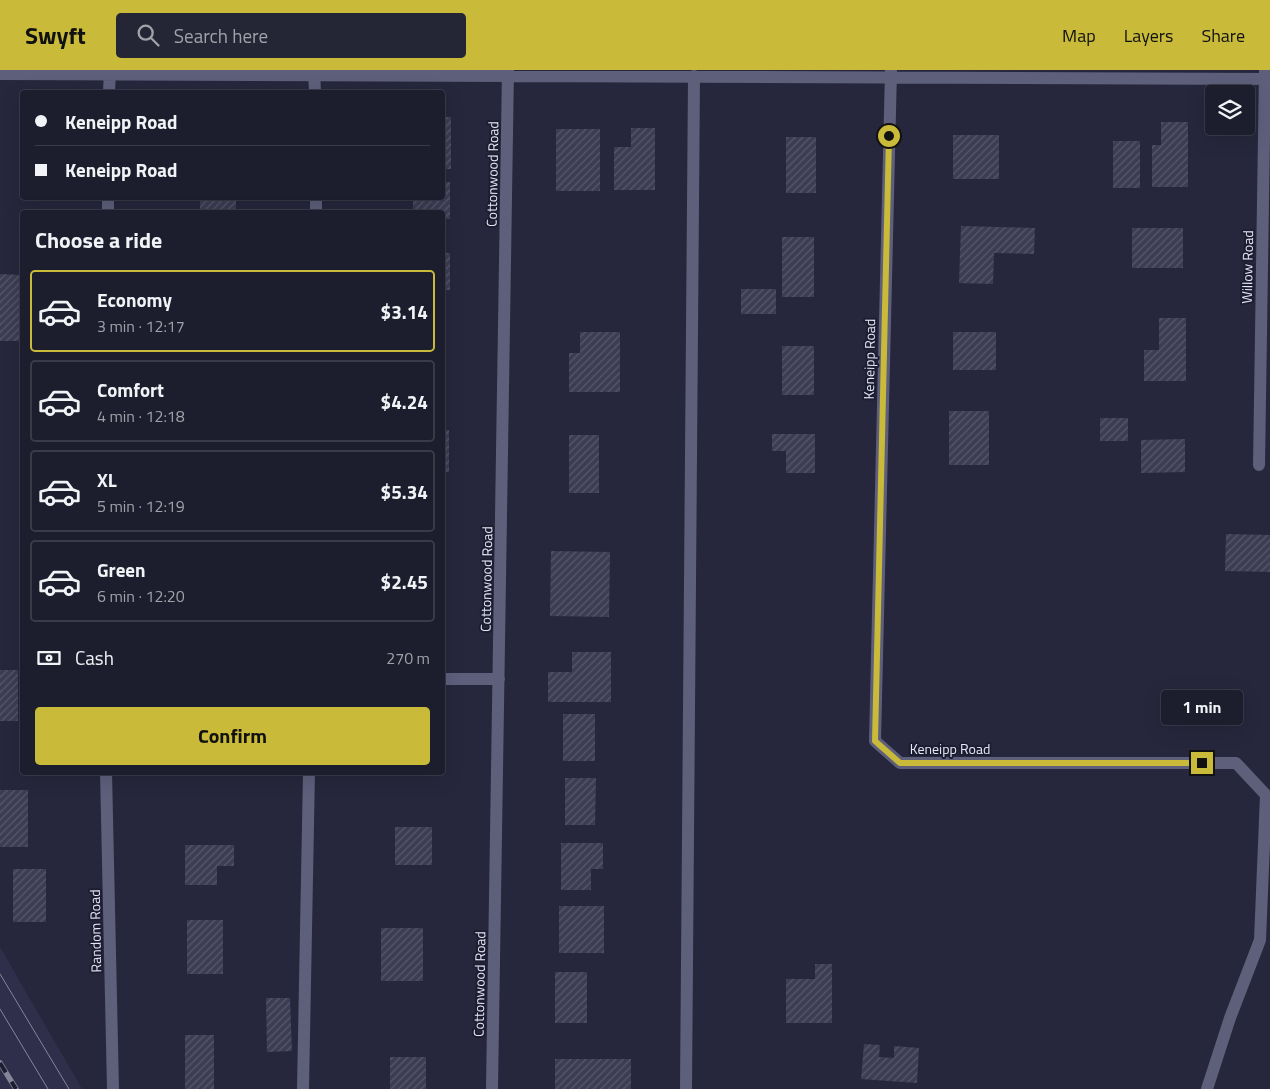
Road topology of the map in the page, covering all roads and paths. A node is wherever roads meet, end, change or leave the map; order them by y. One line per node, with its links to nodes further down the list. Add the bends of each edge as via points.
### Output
1 (109, 73): 2 (street); 5 (street); 10 (street)
2 (313, 73): 3 (street); 11 (street)
3 (508, 73): 8 (street); 14 (street, Cottonwood Road)
4 (711, 73): 6 (street); 8 (street)
5 (0, 74)
6 (891, 74): 7 (street); 21 (street, Keneipp Road, via 875,741 900,763 1236,763 1266,795 1260,940)
7 (1071, 74): 9 (street)
8 (694, 76): 20 (street)
9 (1267, 76): 12 (street, Willow Road)
10 (109, 90)
11 (315, 90)
12 (1259, 465)
13 (445, 679): 14 (street)
14 (499, 679): 19 (street, Cottonwood Road)
15 (106, 775): 17 (street, Random Road)
16 (309, 775): 18 (street)
17 (114, 1089)
18 (303, 1089)
19 (492, 1089)
20 (686, 1089)
21 (1207, 1089)

